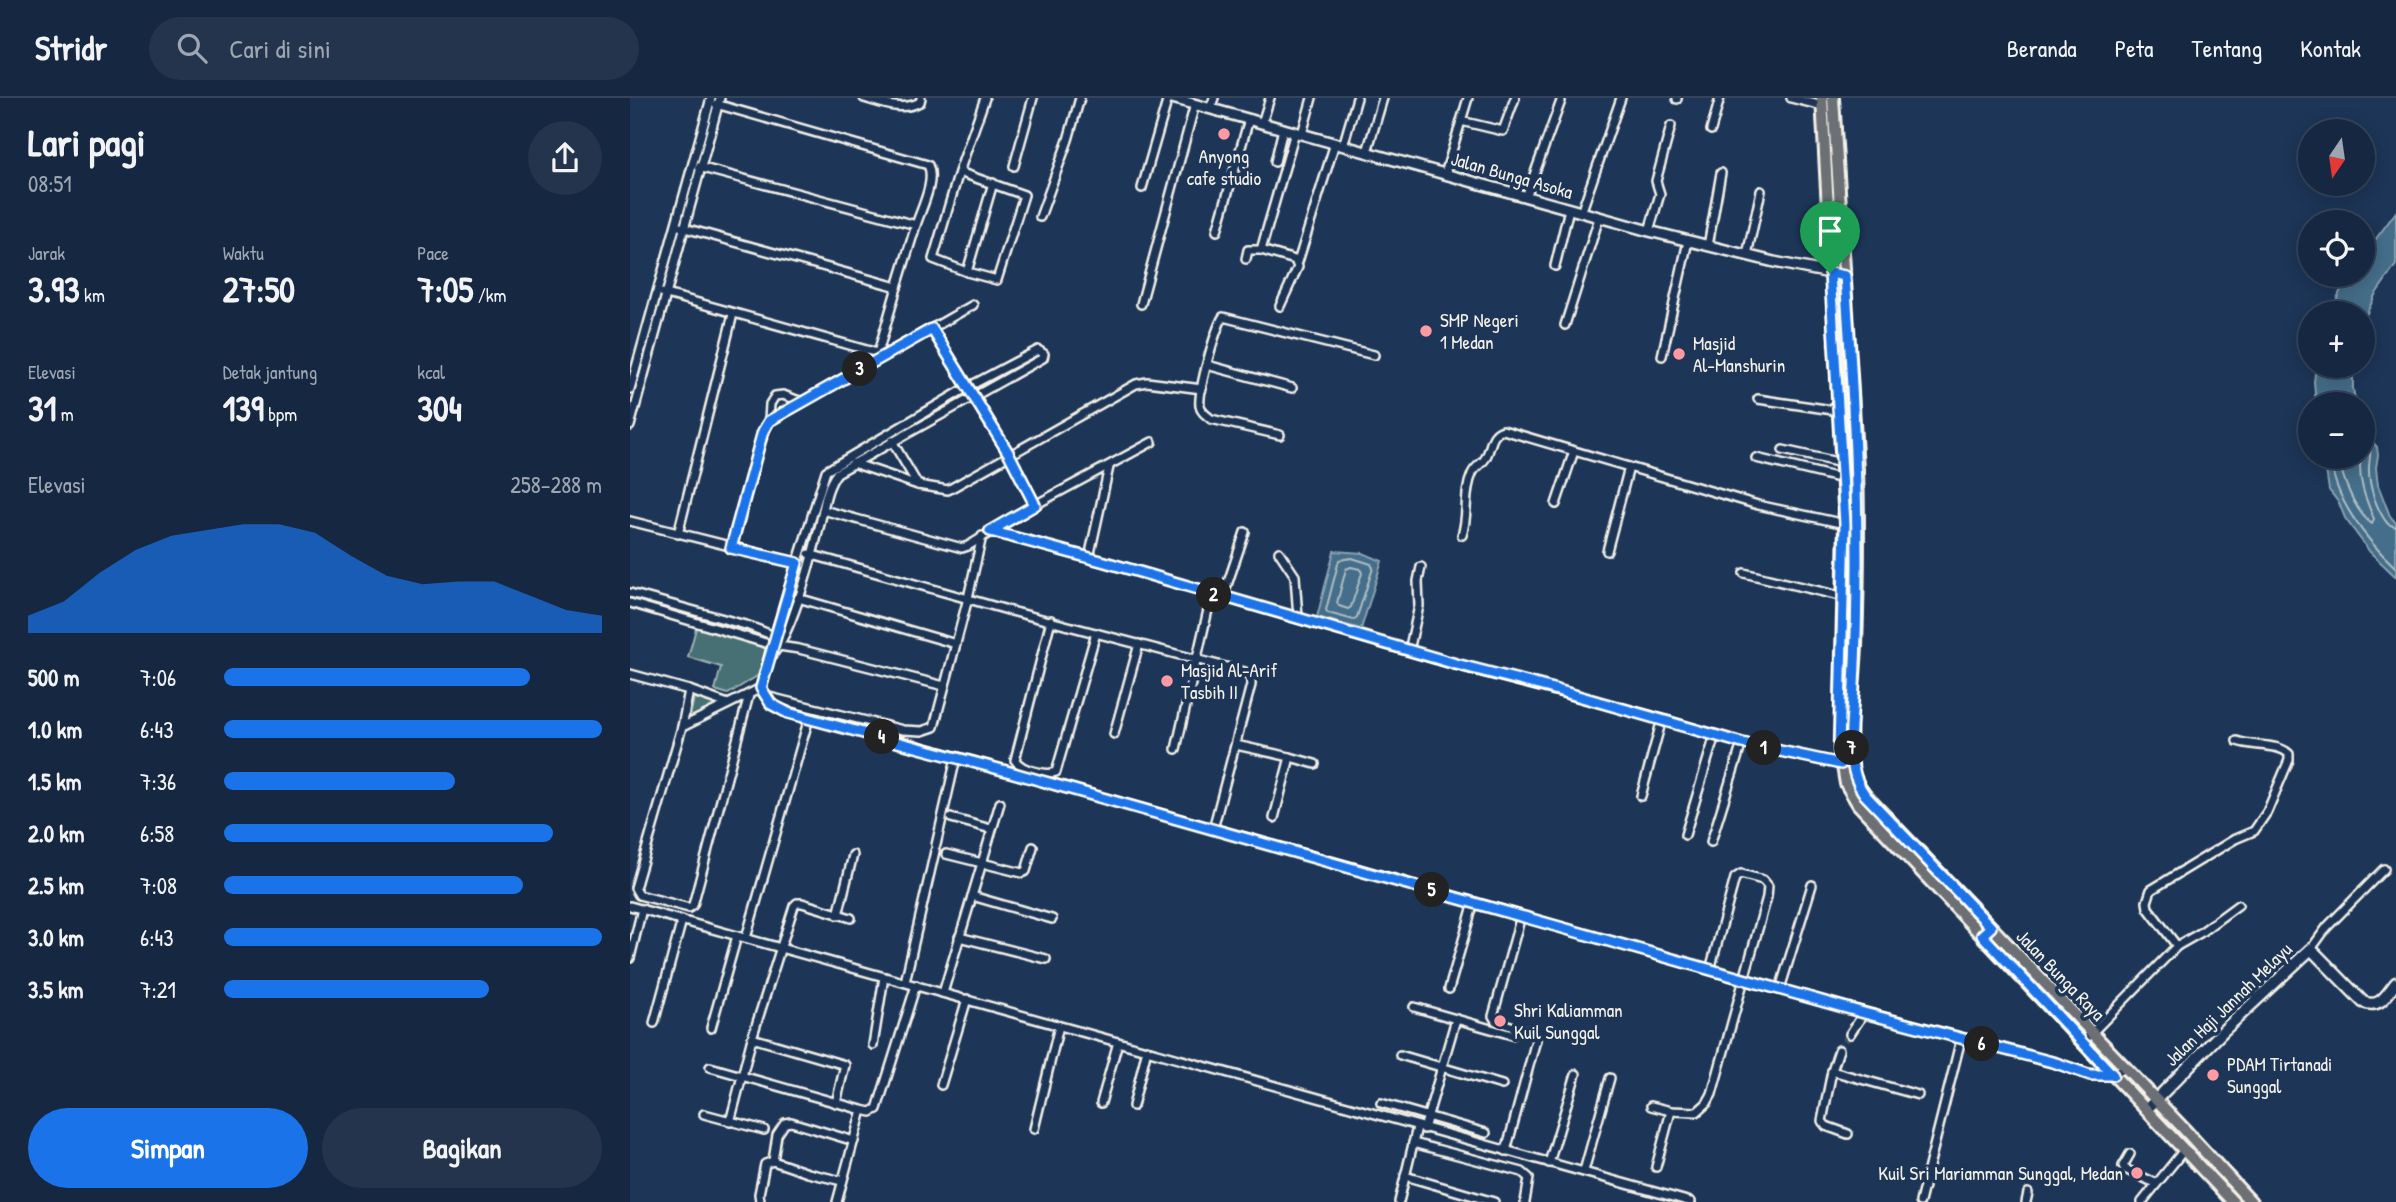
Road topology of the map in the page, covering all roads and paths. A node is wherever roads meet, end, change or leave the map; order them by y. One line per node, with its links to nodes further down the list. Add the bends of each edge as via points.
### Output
1 (864, 98): 2 (street, via 908,107)
2 (921, 98)
3 (985, 98): 37 (street)
4 (1033, 98): 35 (street)
5 (1080, 98): 46 (street)
6 (1170, 98): 22 (street, Jalan Bunga Asoka); 41 (street)
7 (1214, 98): 23 (street)
8 (1270, 98): 26 (street)
9 (1312, 98): 30 (street)
10 (1357, 98): 31 (street)
11 (1383, 98): 32 (street)
12 (1468, 98): 25 (street)
13 (1515, 98): 25 (street, via 1503,131)
14 (1621, 98): 45 (street)
15 (1720, 98): 29 (street)
16 (1791, 98): 21 (street)
17 (1833, 98): 62 (main road, Jalan Bunga Raya)
18 (710, 100): 20 (street); 34 (street)
19 (1561, 101): 43 (street)
20 (719, 102): 36 (street); 49 (street, via 928,165 929,186)
21 (1822, 102): 61 (main road, Jalan Bunga Raya)
22 (1195, 104): 23 (street, Jalan Bunga Asoka); 66 (street)
23 (1210, 109): 24 (street, Jalan Bunga Asoka)
24 (1249, 119): 26 (street, Jalan Bunga Asoka); 51 (street)
25 (1461, 121): 39 (street)
26 (1262, 123): 28 (street, Jalan Bunga Asoka)
27 (1671, 126): 52 (street)
28 (1283, 129): 30 (street, Jalan Bunga Asoka); 33 (street)
29 (1711, 130)
30 (1299, 133): 31 (street, Jalan Bunga Asoka); 55 (street)
31 (1339, 145): 32 (street, Jalan Bunga Asoka); 58 (street)
32 (1367, 152): 39 (street, Jalan Bunga Asoka)
33 (1275, 162)
34 (692, 165): 36 (street); 48 (street)
35 (1014, 166)
36 (701, 167): 49 (street); 50 (street)
37 (959, 172): 40 (street); 60 (street, via 933,259)
38 (1721, 173): 54 (street)
39 (1445, 174): 43 (street, Jalan Bunga Asoka)
40 (993, 183): 60 (street); 60 (street, via 1025,197 999,278)
41 (1142, 188)
42 (1761, 191): 56 (street)
43 (1526, 197): 44 (street, Jalan Bunga Asoka)
44 (1569, 209): 45 (street, Jalan Bunga Asoka); 59 (street)
45 (1581, 212): 47 (street, Jalan Bunga Asoka)
46 (1040, 217)
47 (1599, 218): 52 (street, Jalan Bunga Asoka); 70 (street)
48 (675, 225): 50 (street); 64 (street)
49 (916, 225): 63 (street)
50 (685, 228): 63 (street); 65 (street)
51 (1217, 231)
52 (1649, 231): 53 (street, Jalan Bunga Asoka)
53 (1688, 242): 54 (street, Jalan Bunga Asoka); 74 (street)
54 (1708, 247): 56 (street, Jalan Bunga Asoka)
55 (1261, 250): 57 (street, via 1248,250); 58 (street)
56 (1747, 256): 61 (street, Jalan Bunga Asoka)
57 (1245, 260)
58 (1298, 262): 68 (street)
59 (1555, 265)
60 (967, 272)
61 (1830, 273): 62 (street, Jalan Bunga Asoka); 83 (main road, Jalan Bunga Raya)
62 (1845, 276): 129 (main road, Jalan Bunga Raya, via 1857,469)
63 (897, 287): 72 (street)
64 (657, 292): 65 (street); 78 (street)
65 (666, 294): 69 (street); 85 (street)
66 (1141, 304)
67 (974, 305): 71 (street)
68 (1280, 306)
69 (733, 314): 72 (street); 106 (street)
70 (1565, 325)
71 (932, 329): 72 (street); 76 (street)
72 (881, 354): 82 (street)
73 (1374, 355): 75 (street, via 1225,316)
74 (1662, 356)
75 (1207, 365): 77 (street); 79 (street)
76 (968, 387): 80 (street); 80 (street, via 1042,351 1043,358); 111 (street, via 826,471)
77 (1292, 388)
78 (630, 389)
79 (1202, 389): 86 (street, via 1200,405 1211,419); 91 (street, via 1141,383)
80 (974, 396): 87 (street); 91 (street)
81 (1758, 399): 83 (street)
82 (802, 402): 84 (street); 84 (street, via 775,396)
83 (1839, 411): 94 (main road, Jalan Bunga Raya)
84 (769, 421): 109 (street)
85 (630, 426)
86 (1280, 435)
87 (892, 441): 93 (street); 98 (street)
88 (1152, 442): 95 (street)
89 (1783, 450): 94 (street)
90 (1574, 451): 96 (street); 99 (street); 107 (street, via 1497,432 1469,481)
91 (1009, 454): 98 (street, via 948,490); 100 (street)
92 (1756, 458): 97 (street)
93 (853, 463): 98 (street); 101 (street, via 831,480)
94 (1842, 463): 97 (main road, Jalan Bunga Raya)
95 (1109, 467): 100 (street); 114 (street)
96 (1629, 467): 103 (street, via 1758,505); 110 (street)
97 (1843, 480): 103 (main road, Jalan Bunga Raya)
98 (918, 485)
99 (1556, 504)
100 (1035, 505): 104 (street)
101 (823, 510): 108 (street, via 954,547 968,546); 113 (street)
102 (630, 521): 106 (street)
103 (1845, 524): 121 (main road, Jalan Bunga Raya)
104 (990, 531): 108 (street); 114 (street)
105 (1245, 532): 120 (street)
106 (678, 534): 109 (street)
107 (1462, 535)
108 (982, 536): 124 (street)
109 (731, 548): 115 (street)
110 (1607, 551)
111 (801, 552): 113 (street); 115 (street)
112 (1279, 552): 130 (street, via 1296,576)
113 (812, 555): 116 (street); 124 (street)
114 (1089, 558): 120 (street)
115 (797, 563): 116 (street); 135 (street)
116 (808, 566): 123 (street)
117 (1421, 567): 138 (street, via 1419,606)
118 (1744, 573): 121 (street)
119 (630, 593): 122 (street)
120 (1223, 597): 130 (street)
121 (1844, 597): 128 (main road, Jalan Bunga Raya)
122 (653, 598): 126 (street); 132 (street)
123 (798, 598): 135 (street); 136 (street)
124 (968, 598): 131 (street); 136 (street)
125 (630, 603): 126 (street)
126 (650, 609): 134 (street)
127 (1208, 610): 139 (street)
128 (1843, 610): 129 (main road); 159 (main road, Jalan Bunga Raya)
129 (1856, 611): 184 (main road, Jalan Bunga Raya, via 1851,726 1856,780 1865,795)
130 (1298, 618): 138 (street)
131 (1051, 620): 133 (street); 133 (street, via 1014,760 1029,769 1056,772)
132 (749, 626): 134 (street); 135 (street)
133 (1096, 633): 137 (street)
134 (746, 637): 135 (street)
135 (777, 642): 141 (street); 142 (street)
136 (956, 644): 141 (street)
137 (1139, 644): 139 (street); 150 (street)
138 (1409, 651): 148 (street)
139 (1196, 660): 154 (street, via 1245,672 1251,679); 155 (street)
140 (630, 674): 143 (street)
141 (944, 686): 145 (street, via 934,727 922,731)
142 (761, 688): 144 (street); 145 (street)
143 (689, 690): 146 (street); 149 (street)
144 (750, 695): 146 (street); 149 (street, via 689,908 635,890)
145 (765, 696): 147 (street, via 776,708)
146 (728, 704): 149 (street)
147 (808, 718): 157 (street); 186 (street)
148 (1662, 719): 151 (street); 160 (street)
149 (682, 727)
150 (1114, 734)
151 (1715, 735): 153 (street); 166 (street)
152 (2237, 741): 188 (street, via 2284,749 2289,760 2254,831 2151,890 2148,908)
153 (1742, 743): 159 (street); 167 (street)
154 (1236, 745): 156 (street); 165 (street)
155 (1176, 749)
156 (1290, 757): 158 (street); 163 (street)
157 (956, 758): 165 (street); 196 (street)
158 (1315, 764)
159 (1841, 764): 185 (main road, Jalan Bunga Raya, via 1858,804)
160 (1640, 796)
161 (1000, 803): 164 (street)
162 (951, 818): 164 (street)
163 (1273, 818)
164 (991, 829): 171 (street)
165 (1213, 829): 175 (street)
166 (1685, 835)
167 (1711, 842)
168 (1033, 847): 171 (street, via 1024,873)
169 (946, 854): 171 (street)
170 (853, 855): 179 (street)
171 (981, 861): 174 (street)
172 (2384, 869): 190 (street)
173 (1812, 885): 200 (street)
174 (972, 895): 182 (street); 187 (street)
175 (1474, 902): 180 (street); 199 (street)
176 (630, 905): 178 (street)
177 (2238, 905): 188 (street)
178 (642, 909): 183 (street); 191 (street)
179 (838, 915): 181 (street); 189 (street, via 797,903)
180 (1521, 916): 193 (street); 251 (street, via 1493,1016 1534,1034 1536,1040)
181 (850, 918)
182 (1052, 919)
183 (682, 920): 186 (street); 206 (street)
184 (1991, 927): 185 (main road); 209 (main road, Jalan Bunga Raya)
185 (1982, 935): 215 (main road, Jalan Bunga Raya)
186 (742, 937): 189 (street); 208 (street)
187 (959, 937): 192 (street); 201 (street)
188 (2177, 946): 209 (street)
189 (782, 948): 194 (street); 212 (street)
190 (2311, 949): 197 (main road, Jalan Haji Jannah Melayu, via 2368,1004 2377,1005); 231 (main road, Jalan Haji Jannah Melayu)
191 (630, 958)
192 (1046, 959)
193 (1710, 970): 195 (street); 195 (street, via 1735,878 1741,874 1763,880 1769,892)
194 (884, 977): 196 (street); 216 (street)
195 (1744, 980): 200 (street); 239 (street, via 1707,1103 1697,1112)
196 (905, 982): 198 (street)
197 (2396, 983)
198 (916, 985): 201 (street); 237 (street, via 878,1106 875,1111)
199 (1449, 989)
200 (1780, 989): 204 (street)
201 (943, 993): 202 (street)
202 (967, 999): 207 (street); 228 (street)
203 (1414, 1007): 205 (street)
204 (1864, 1013): 210 (street); 213 (street)
205 (1456, 1019): 211 (street); 221 (street)
206 (653, 1023)
207 (1059, 1026): 214 (street); 244 (street)
208 (711, 1028)
209 (2093, 1033): 215 (street); 222 (main road, Jalan Bunga Raya)
210 (1850, 1034)
211 (1512, 1035)
212 (752, 1038): 226 (street); 232 (street, via 845,1065)
213 (1961, 1039): 225 (street, via 2090,1075); 267 (street)
214 (1118, 1042): 217 (street); 234 (street)
215 (2083, 1042): 225 (main road, Jalan Bunga Raya)
216 (873, 1045)
217 (1147, 1049): 235 (street); 243 (street)
218 (1839, 1050): 223 (street)
219 (1400, 1055): 221 (street)
220 (710, 1067): 226 (street)
221 (1442, 1068): 229 (street); 241 (street)
222 (2126, 1068): 225 (street); 231 (main road, Jalan Bunga Raya)
223 (1832, 1071): 230 (street); 247 (street, via 1822,1121)
224 (1576, 1074): 254 (street)
225 (2113, 1075): 238 (main road, Jalan Bunga Raya)
226 (742, 1077): 232 (street); 242 (street)
227 (1609, 1078): 256 (street)
228 (941, 1085)
229 (1502, 1085)
230 (1918, 1095)
231 (2156, 1100): 238 (main road, Jalan Haji Jannah Melayu); 271 (main road, Jalan Bunga Raya)
232 (836, 1103): 237 (street)
233 (1381, 1103): 241 (street)
234 (1101, 1104)
235 (1133, 1106)
236 (1651, 1106): 239 (street)
237 (862, 1110): 248 (street)
238 (2146, 1110): 250 (main road, Jalan Bunga Raya)
239 (1671, 1111): 255 (street)
240 (704, 1114): 242 (street)
241 (1428, 1116): 243 (street); 246 (street)
242 (730, 1122): 245 (street)
243 (1420, 1128): 249 (street); 251 (street)
244 (1034, 1129)
245 (764, 1130)
246 (1486, 1133)
247 (1848, 1134)
248 (854, 1141): 253 (street, via 785,1123); 258 (street)
249 (1413, 1143): 257 (street); 265 (street, via 1522,1172 1529,1178)
250 (2184, 1150): 259 (street); 270 (main road, Jalan Bunga Raya)
251 (1506, 1151): 254 (street)
252 (2130, 1154): 259 (street, via 2123,1166)
253 (773, 1161): 258 (street); 261 (street, via 765,1164)
254 (1549, 1163): 256 (street)
255 (1656, 1167)
256 (1584, 1171): 266 (street)
257 (1405, 1177): 263 (street); 264 (street)
258 (842, 1181): 262 (street)
259 (2155, 1183): 269 (street)
260 (2028, 1193): 268 (street)
261 (761, 1202)
262 (836, 1202)
263 (1399, 1202)
264 (1494, 1202)
265 (1525, 1202)
266 (1691, 1202)
267 (1920, 1202)
268 (2026, 1202)
269 (2142, 1202)
270 (2233, 1202)
271 (2251, 1202)

